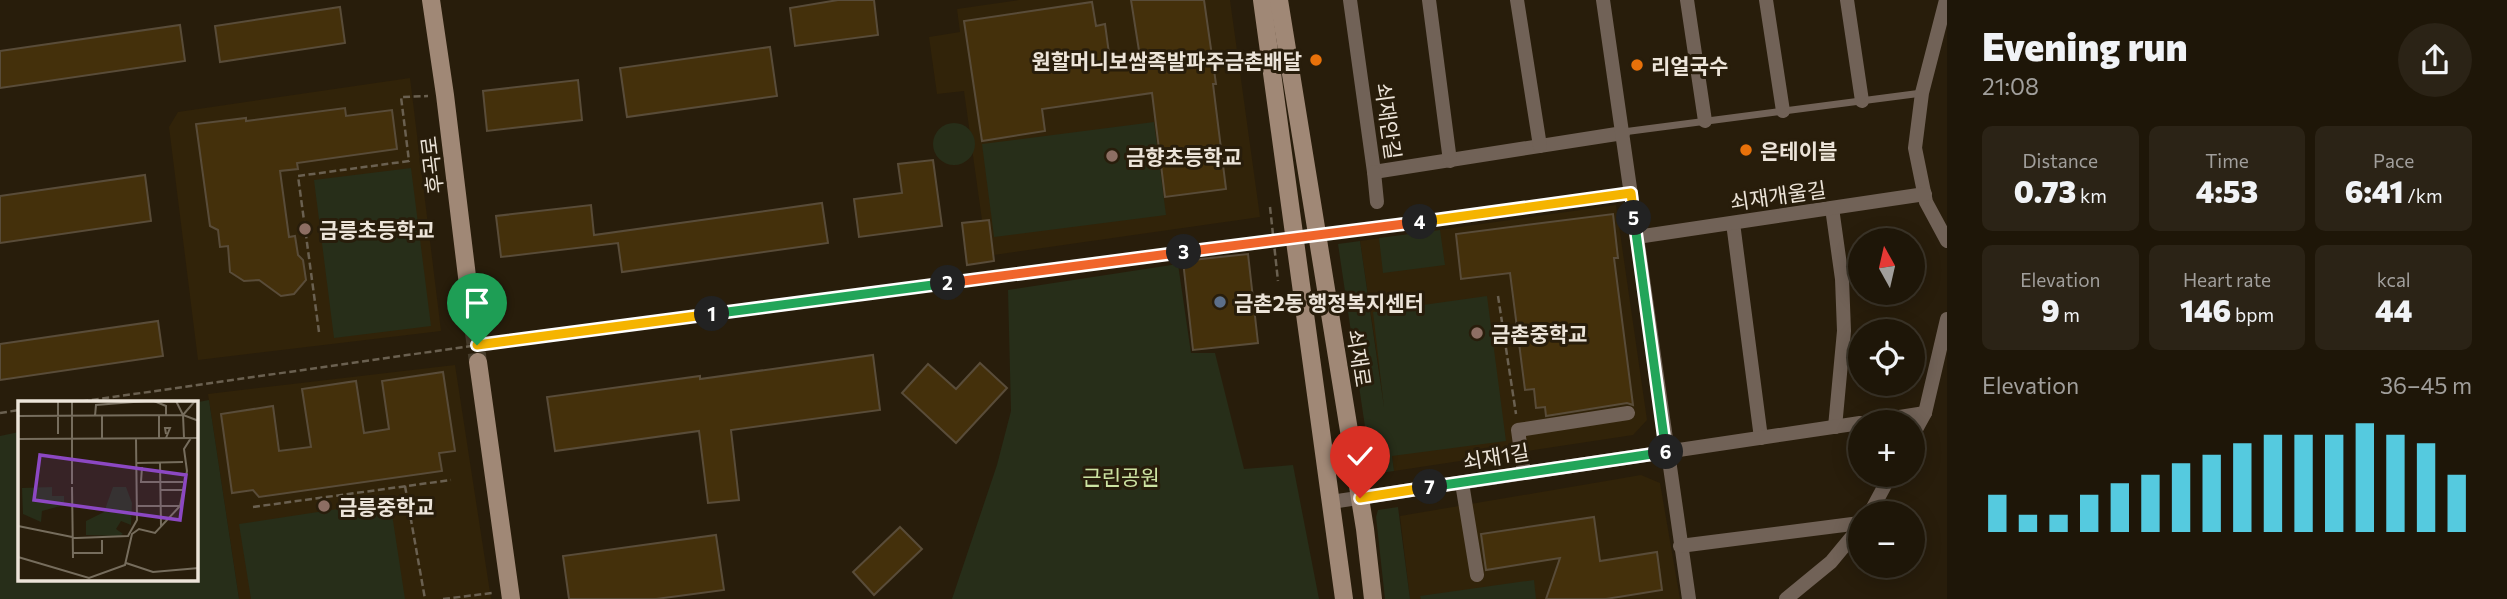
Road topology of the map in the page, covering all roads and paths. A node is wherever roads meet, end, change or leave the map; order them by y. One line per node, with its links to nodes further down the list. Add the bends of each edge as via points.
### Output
1 (431, 0): 13 (street, 후곡로)
2 (1262, 0): 52 (street)
3 (1279, 0): 51 (street, 쇠재로)
4 (1350, 0): 20 (street, 쇠재안길)
5 (1429, 0): 19 (street)
6 (1517, 0): 18 (street)
7 (1603, 0): 17 (street)
8 (1687, 0): 16 (street)
9 (1766, 0): 15 (street)
10 (1847, 0): 14 (street)
11 (1946, 0): 12 (street)
12 (1922, 93): 14 (lane, 쇠재안길); 22 (street, via 1915,148)
13 (445, 95): 34 (street, 후곡로); 35 (path, via 401,97 410,161 298,176)
14 (1862, 100): 15 (lane, 쇠재안길)
15 (1783, 111): 16 (lane, 쇠재안길)
16 (1705, 121): 17 (lane, 쇠재안길)
17 (1623, 132): 18 (street, 쇠재안길); 21 (street)
18 (1540, 146): 19 (street, 쇠재안길)
19 (1450, 161): 20 (street, 쇠재안길)
20 (1374, 172): 23 (street)
21 (1631, 193): 27 (street); 28 (path, bridge)
22 (1925, 194): 25 (street, 쇠재개울길); 29 (street)
23 (1377, 202)
24 (1270, 207): 28 (path)
25 (1832, 208): 26 (street, 쇠재개울길); 43 (street, via 1843,279 1844,331)
26 (1733, 223): 27 (street, 쇠재개울길); 45 (street)
27 (1637, 237): 46 (street)
28 (1273, 241): 30 (path); 31 (path); 37 (path)
29 (1947, 241)
30 (1165, 256)
31 (1278, 281)
32 (1498, 296): 44 (path)
33 (1947, 318): 41 (street)
34 (473, 326)
35 (319, 332)
36 (478, 362): 58 (street)
37 (85, 401)
38 (18, 410): 39 (path)
39 (0, 413)
40 (1628, 413): 44 (street)
41 (1925, 413)
42 (1848, 425): 43 (street, 쇠재1길)
43 (1835, 427): 45 (street, 쇠재1길)
44 (1518, 430): 47 (street)
45 (1761, 438): 46 (street, 쇠재1길)
46 (1667, 452): 47 (street, 쇠재1길); 56 (street)
47 (1524, 473): 49 (street, 쇠재1길)
48 (451, 480): 50 (path)
49 (1462, 482): 51 (street, 쇠재1길); 57 (street)
50 (405, 486): 53 (path); 59 (path)
51 (1360, 498): 52 (street, 쇠재1길); 62 (street, 쇠재로)
52 (1332, 502): 61 (street)
53 (253, 507)
54 (1848, 526): 56 (street)
55 (1848, 540): 64 (street, via 1831,562)
56 (1680, 546): 63 (street)
57 (1477, 575)
58 (511, 595): 60 (path)
59 (425, 599)
60 (443, 599)
61 (1344, 599)
62 (1373, 599)
63 (1689, 599)
64 (1786, 599)

